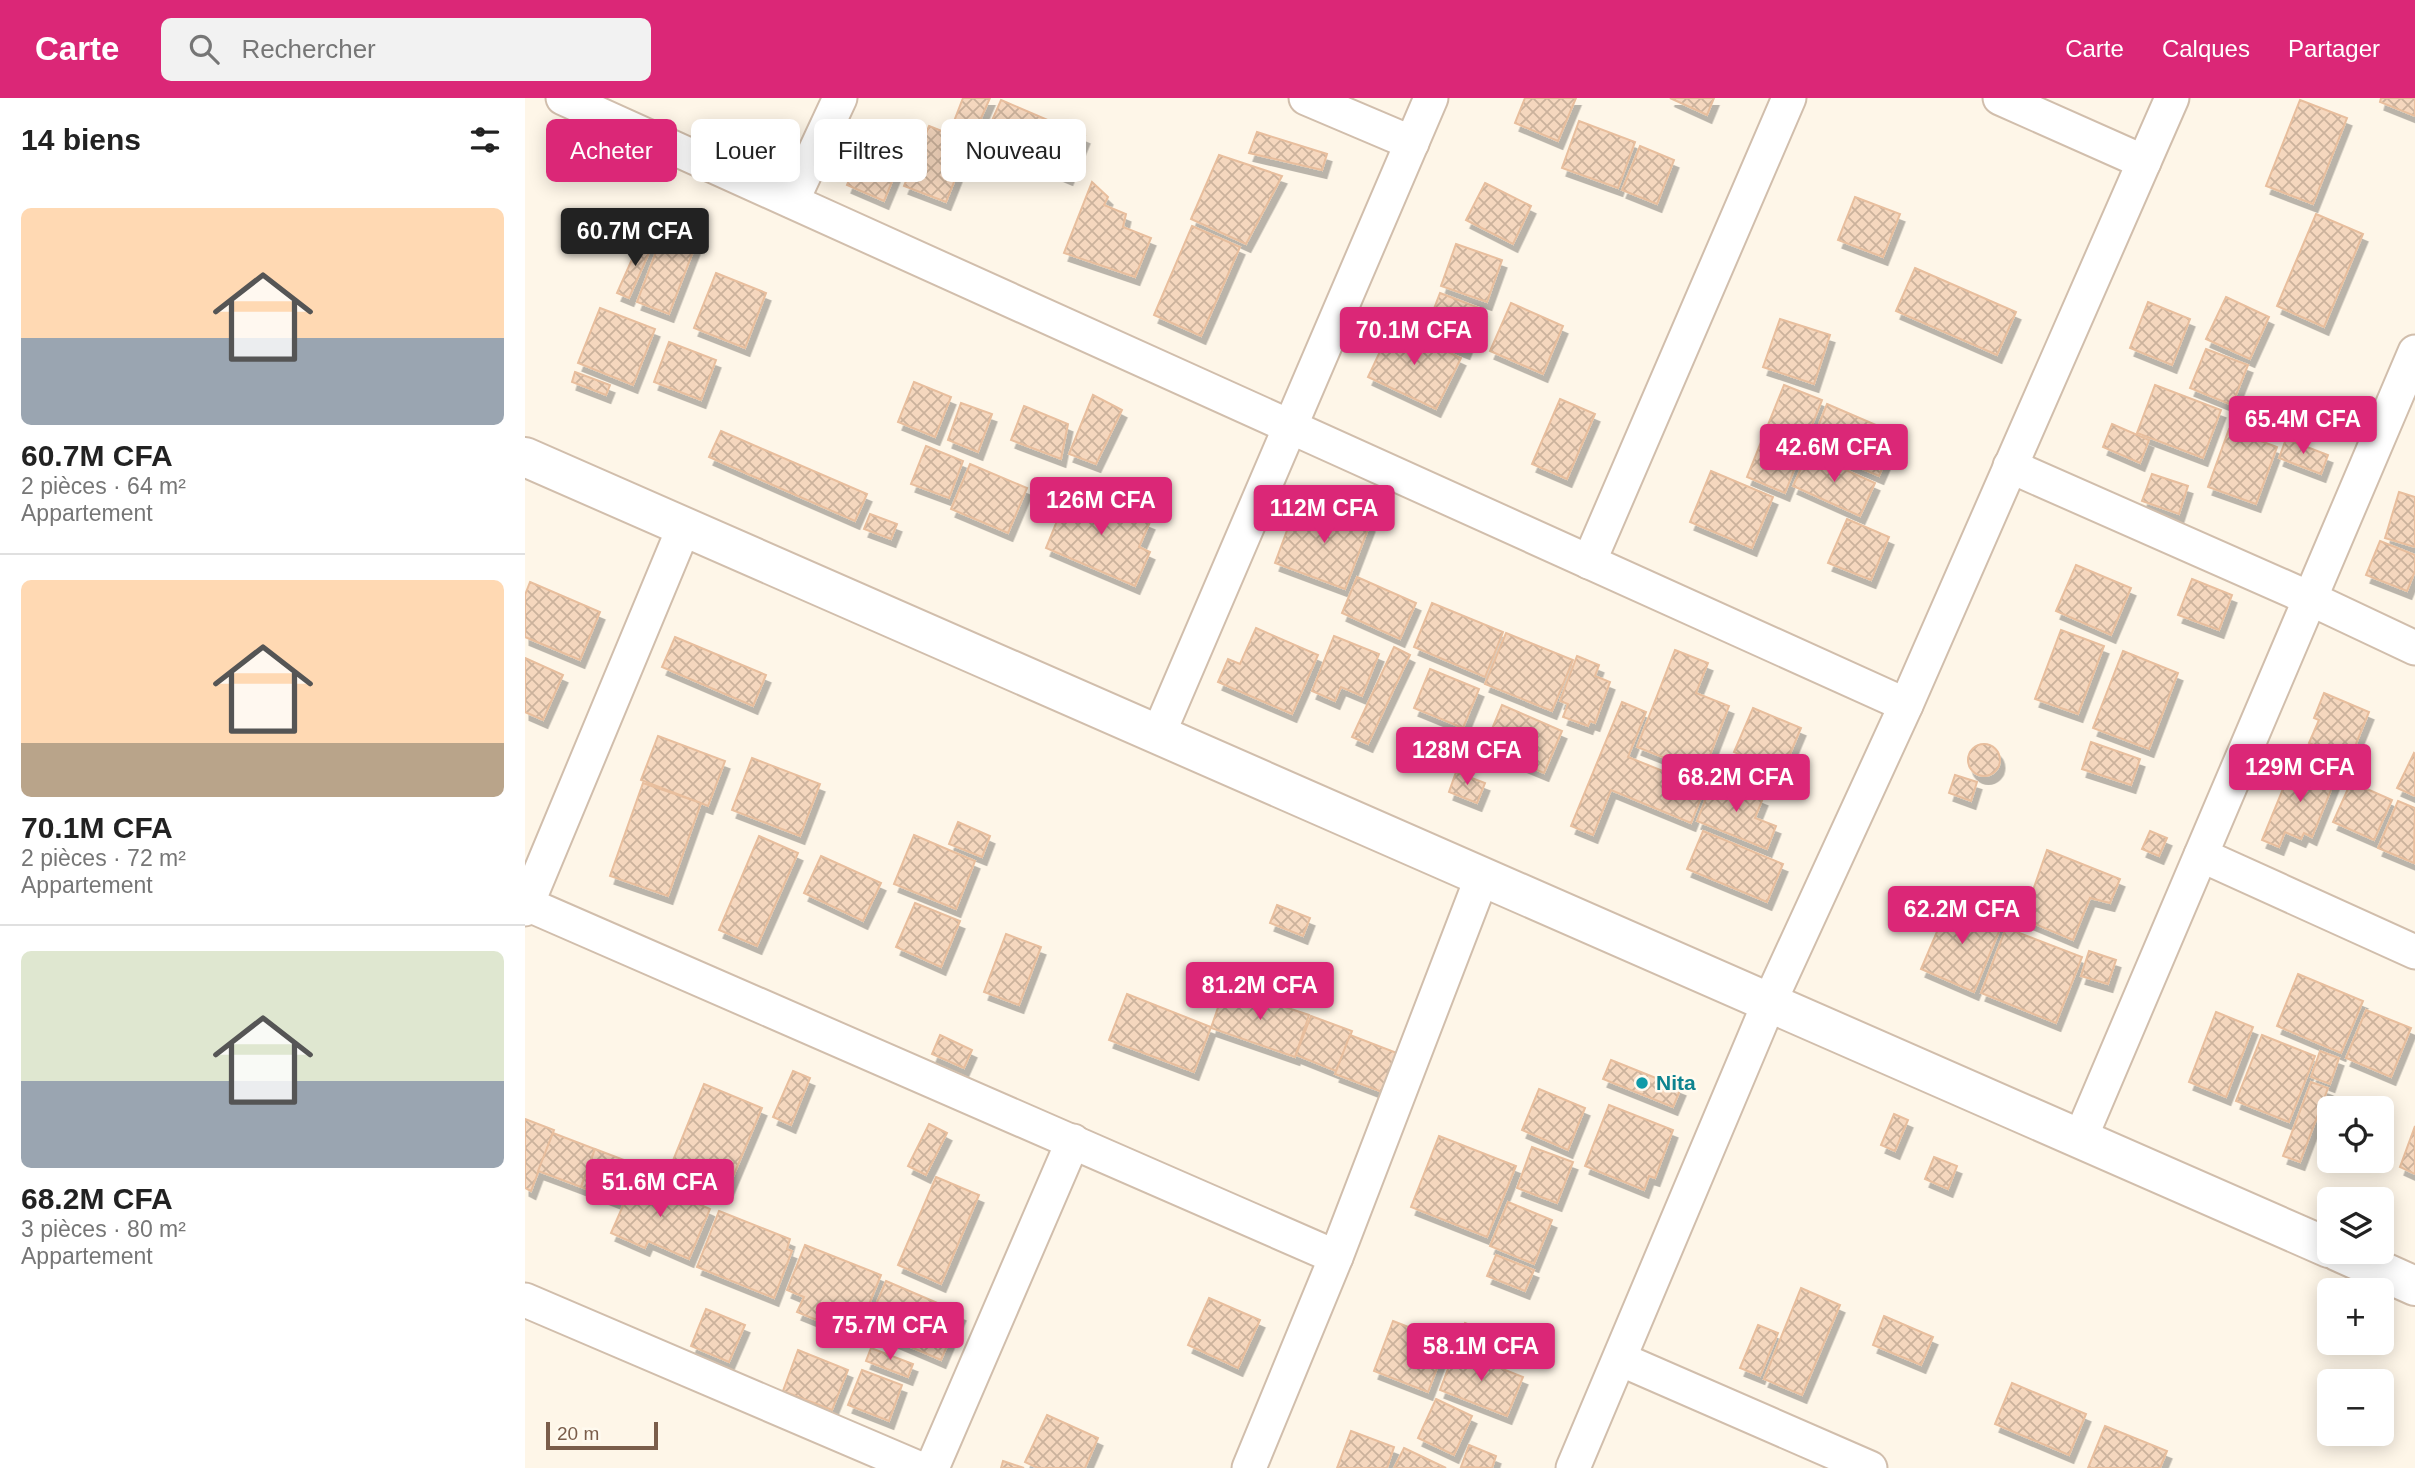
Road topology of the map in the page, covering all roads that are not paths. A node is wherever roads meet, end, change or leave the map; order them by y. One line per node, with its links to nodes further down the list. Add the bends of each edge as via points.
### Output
1 (563, 98): 10 (street)
2 (840, 98): 10 (street)
3 (1306, 98): 8 (street)
4 (1431, 98): 8 (street)
5 (1789, 98): 16 (street)
6 (2000, 98): 9 (street)
7 (2172, 98): 9 (street)
8 (1412, 144): 12 (street)
9 (2144, 162): 14 (street)
10 (792, 201): 12 (street)
11 (2415, 352): 17 (street)
12 (1291, 427): 16 (street); 20 (street)
13 (525, 457): 15 (street)
14 (2010, 466): 17 (street); 19 (street)
15 (684, 527): 20 (street); 23 (street)
16 (1589, 562): 19 (street)
17 (2309, 598): 18 (street); 21 (street)
18 (2415, 648)
19 (1906, 705): 25 (street)
20 (1158, 735): 22 (street)
21 (2201, 855): 24 (street); 26 (street)
22 (1482, 877): 25 (street); 29 (street)
23 (526, 907): 27 (street)
24 (2415, 952)
25 (1769, 1003): 26 (street); 33 (street)
26 (2080, 1139): 28 (street)
27 (1073, 1141): 29 (street); 35 (street)
28 (2317, 1243)
29 (1336, 1257): 36 (street)
30 (2366, 1264): 31 (street)
31 (2415, 1286)
32 (525, 1300): 34 (street)
33 (1621, 1359): 37 (street); 38 (street)
34 (918, 1468)
35 (932, 1468)
36 (1249, 1468)
37 (1573, 1468)
38 (1870, 1468)

